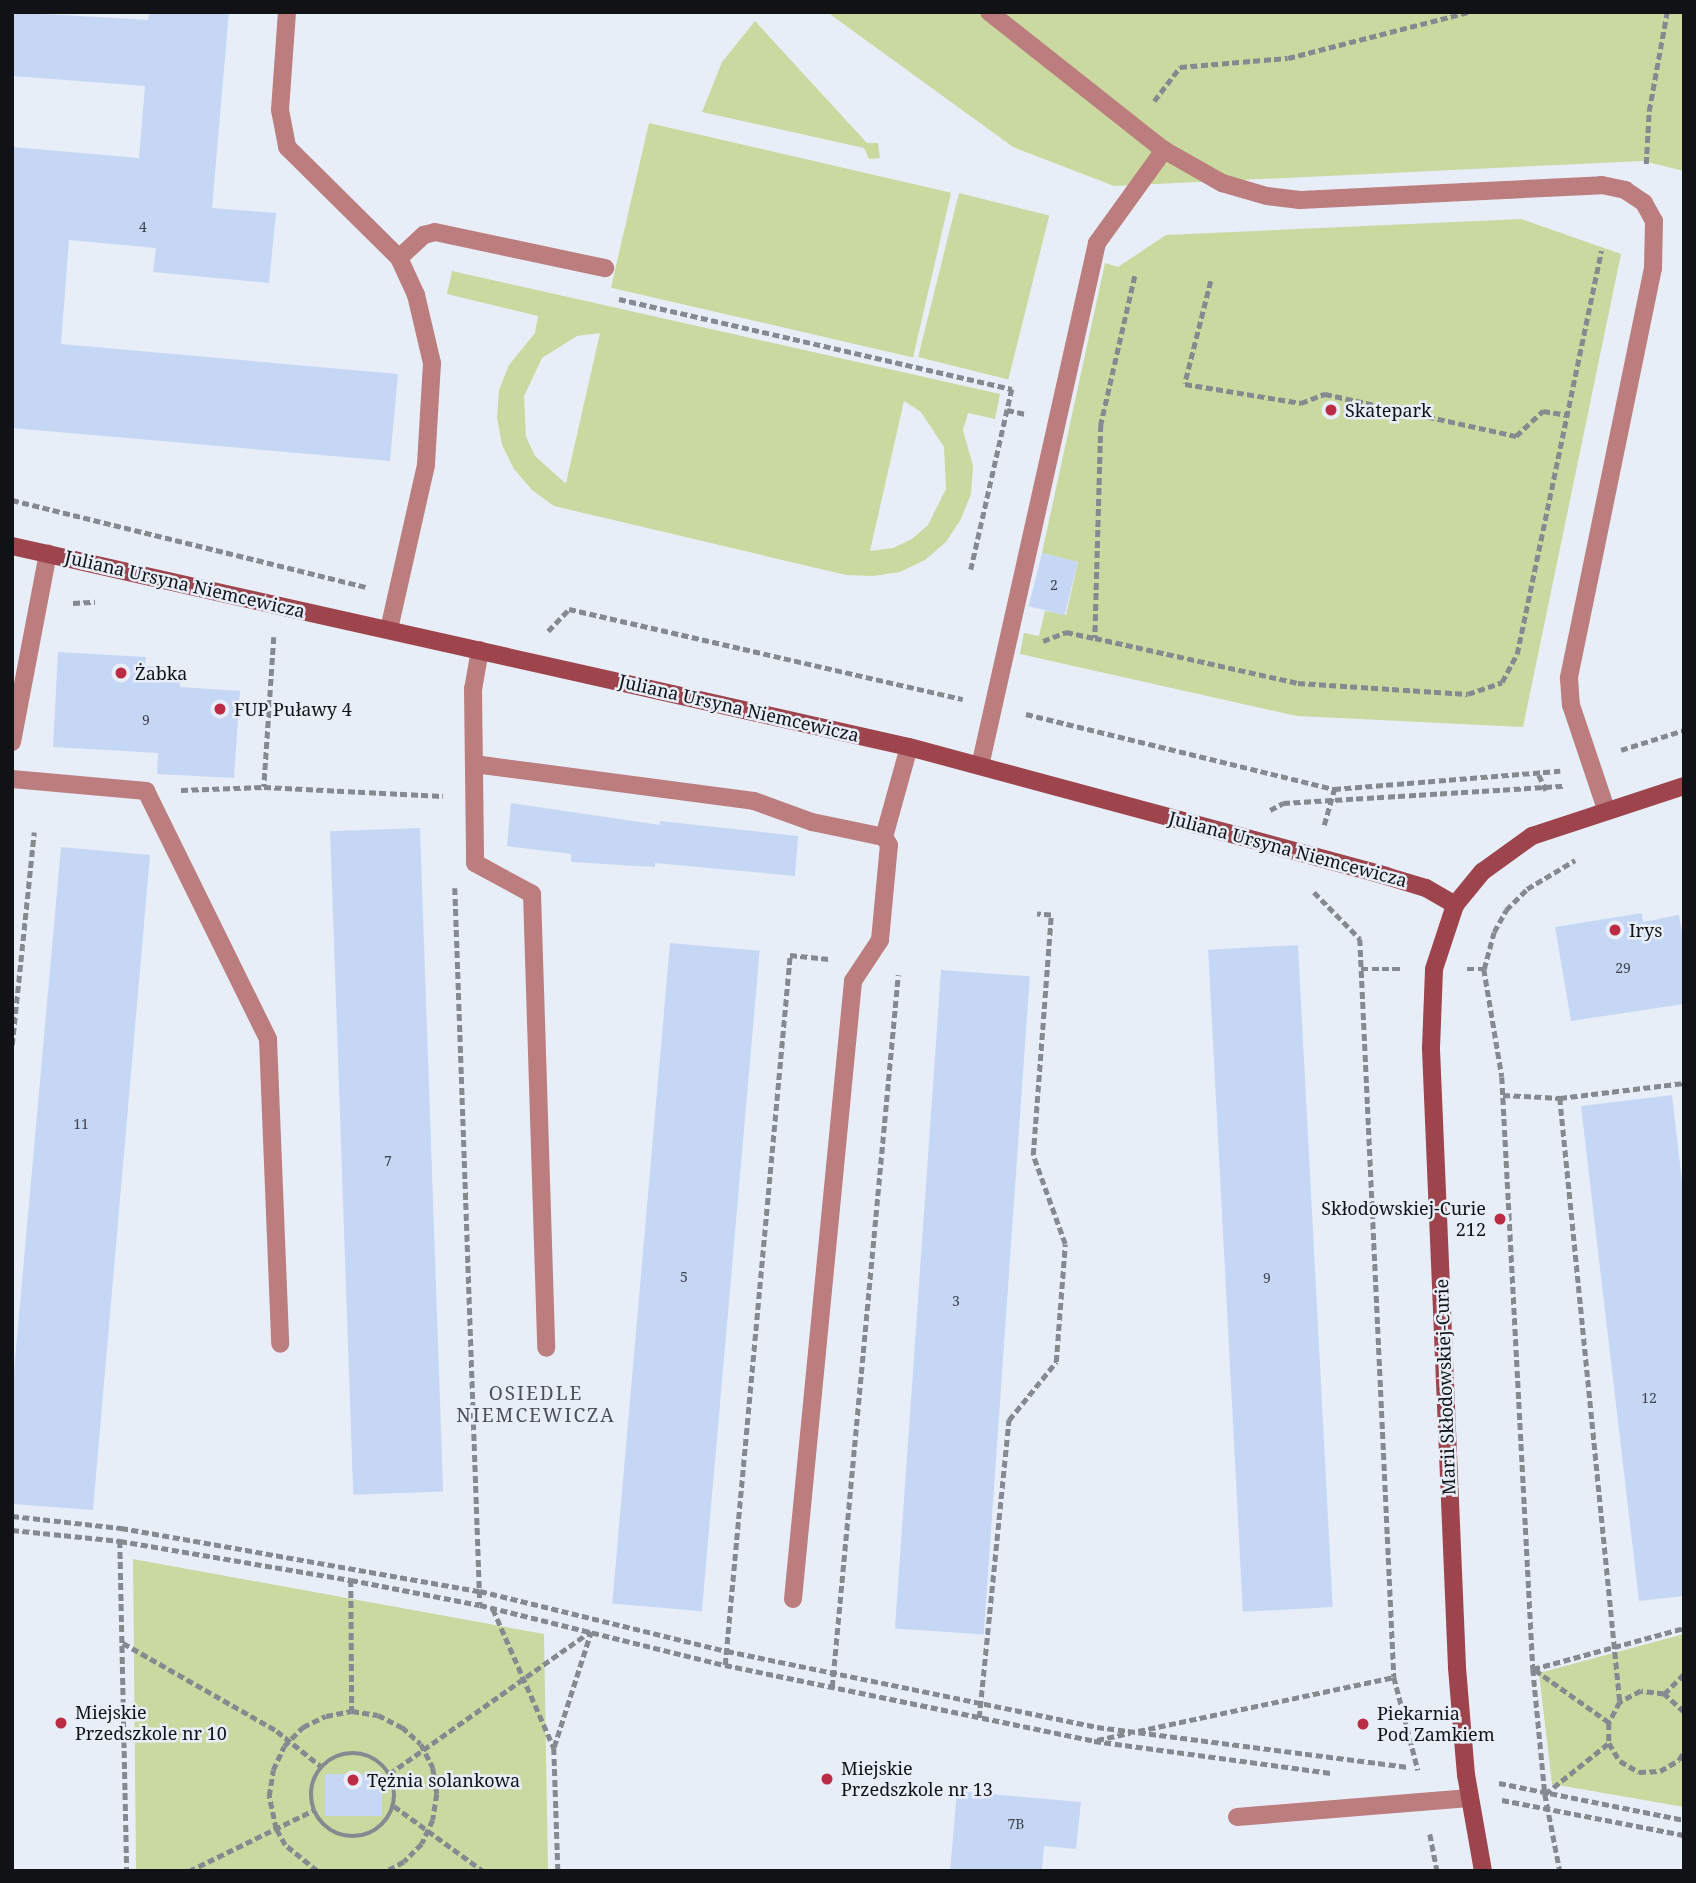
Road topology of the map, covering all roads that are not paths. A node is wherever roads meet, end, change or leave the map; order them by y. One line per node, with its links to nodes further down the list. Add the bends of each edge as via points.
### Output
1 (287, 12): 4 (lane, via 280,110 287,147)
2 (989, 12): 3 (lane)
3 (1164, 150): 13 (lane, via 1097,243); 16 (lane, via 1222,183 1300,200 1602,185 1625,190 1644,203 1654,221 1653,268 1569,678 1571,705)
4 (399, 258): 5 (lane, via 424,235 435,232); 8 (lane, via 426,328 433,404 426,465)
5 (605, 268)
6 (12, 546): 7 (street, Juliana Ursyna Niemcewicza)
7 (48, 553): 8 (street, Juliana Ursyna Niemcewicza); 10 (lane)
8 (389, 629): 9 (street, Juliana Ursyna Niemcewicza)
9 (480, 650): 11 (street, Juliana Ursyna Niemcewicza); 12 (lane, via 473,689)
10 (12, 742)
11 (909, 747): 13 (street, Juliana Ursyna Niemcewicza); 17 (lane)
12 (474, 764): 17 (lane, via 754,801 812,822); 20 (lane, via 475,863 532,894)
13 (981, 766): 18 (street, Juliana Ursyna Niemcewicza, via 1426,888)
14 (12, 779): 19 (lane, via 146,791 268,1039)
15 (1684, 786): 16 (street)
16 (1606, 809): 18 (street, via 1532,836 1482,873)
17 (884, 837): 21 (lane, via 889,845 880,940 853,981)
18 (1455, 905): 22 (street, Marii Skłodowskiej-Curie, via 1434,969 1431,1048 1457,1667)
19 (280, 1344)
20 (546, 1348)
21 (793, 1599)
22 (1468, 1788): 23 (lane); 24 (street, Marii Skłodowskiej-Curie)
23 (1237, 1817)
24 (1483, 1871)

